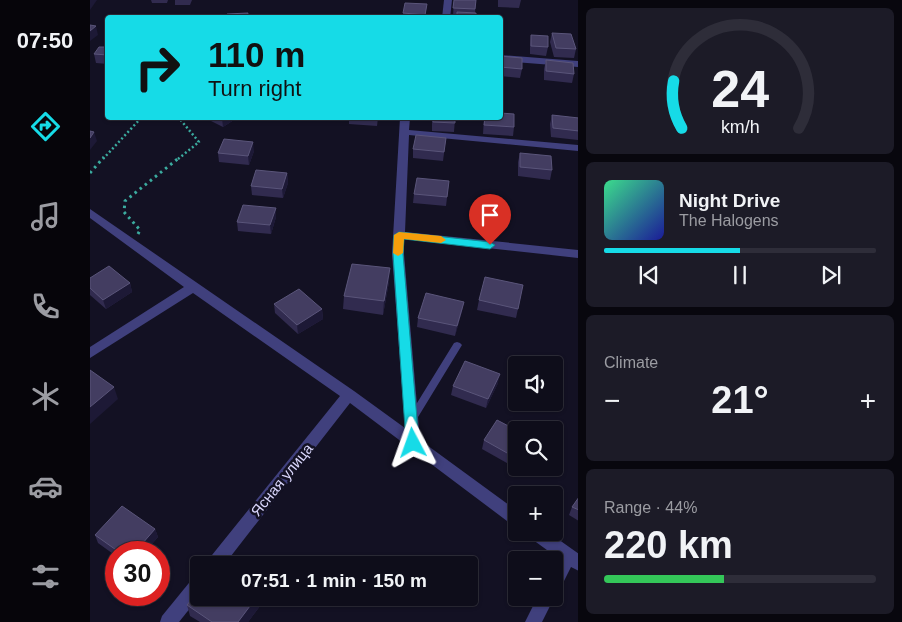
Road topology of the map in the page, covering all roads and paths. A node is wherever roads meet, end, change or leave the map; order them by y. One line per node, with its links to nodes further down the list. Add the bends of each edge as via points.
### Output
1 (448, 0): 2 (street)
2 (446, 15)
3 (503, 58): 4 (street)
4 (578, 64)
5 (139, 120): 10 (path)
6 (181, 120): 13 (path, via 199,142 125,201 124,212 140,230)
7 (406, 120): 8 (street)
8 (404, 132): 9 (street); 12 (street)
9 (578, 148)
10 (90, 174)
11 (90, 212): 13 (street)
12 (399, 235): 14 (street); 19 (street)
13 (133, 244): 15 (street)
14 (578, 254)
15 (193, 287): 17 (street); 18 (street)
16 (458, 345): 19 (lane)
17 (90, 353)
18 (349, 395): 20 (street); 23 (street, Ясная улица)
19 (411, 420): 20 (street)
20 (413, 443): 21 (street)
21 (508, 512)
22 (547, 541): 24 (street)
23 (221, 556)
24 (573, 560): 25 (street)
25 (563, 572)
26 (190, 595): 28 (street)
27 (542, 606): 29 (street)
28 (168, 622)
29 (533, 622)

